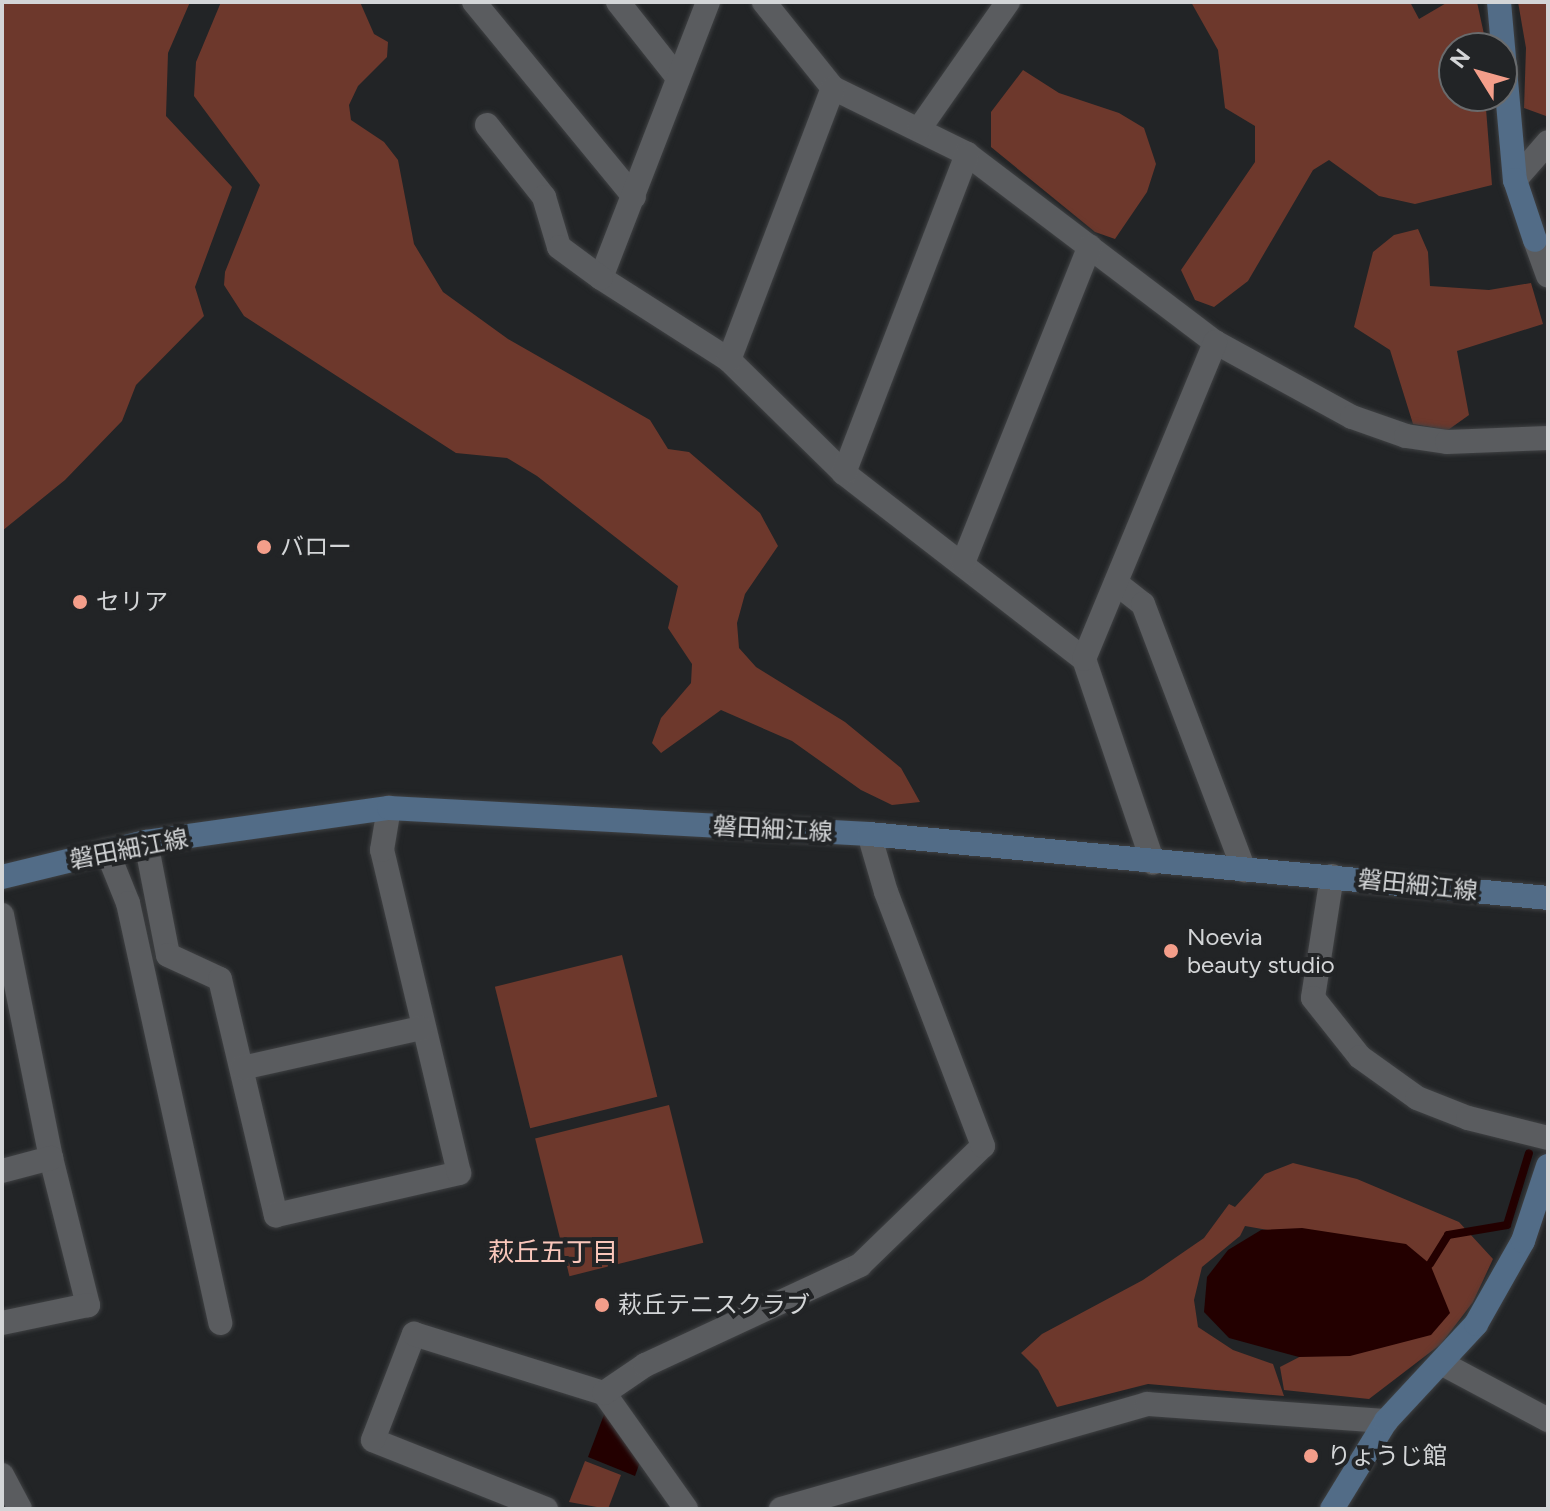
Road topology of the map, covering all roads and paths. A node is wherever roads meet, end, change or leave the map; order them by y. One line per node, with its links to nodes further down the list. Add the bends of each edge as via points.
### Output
1 (474, 2): 14 (street)
2 (618, 2): 7 (street)
3 (708, 2): 7 (street)
4 (764, 2): 8 (street)
5 (1008, 2): 10 (street)
6 (1499, 2): 13 (main road)
7 (678, 78): 14 (street)
8 (833, 88): 10 (street); 20 (street)
9 (487, 125): 18 (street, via 544,197 559,247)
10 (919, 129): 12 (street)
11 (1548, 142): 13 (street)
12 (967, 154): 16 (street); 22 (street)
13 (1515, 180): 15 (main road)
14 (634, 197): 18 (street)
15 (1535, 240): 17 (street)
16 (1090, 246): 19 (street); 23 (street)
17 (1548, 276)
18 (601, 278): 20 (street)
19 (1215, 342): 21 (street, via 1352,417 1406,436 1447,442); 24 (street)
20 (729, 360): 22 (street)
21 (1548, 438)
22 (844, 473): 23 (street)
23 (963, 563): 25 (street)
24 (1116, 583): 25 (street); 31 (street, via 1143,604)
25 (1084, 659): 30 (street)
26 (389, 808): 27 (main road, 磐田細江線); 28 (main road, 磐田細江線); 36 (street, via 382,850 421,1004)
27 (869, 834): 30 (main road, 磐田細江線); 45 (street, via 983,1146 860,1265 645,1365)
28 (146, 842): 29 (main road, 磐田細江線); 37 (street, via 168,955 220,979)
29 (107, 851): 33 (main road, 磐田細江線); 43 (street, via 128,903)
30 (1153, 863): 31 (main road, 磐田細江線)
31 (1244, 870): 32 (main road, 磐田細江線)
32 (1332, 876): 34 (main road, 磐田細江線); 38 (street, via 1313,998 1360,1057 1417,1098 1468,1118)
33 (2, 877)
34 (1548, 898)
35 (2, 915): 39 (street)
36 (421, 1028): 37 (street); 37 (street, via 459,1173 291,1212 276,1215)
37 (242, 1068)
38 (1548, 1138)
39 (51, 1158): 41 (street); 42 (street, via 88,1305)
40 (1548, 1166): 44 (main road, via 1510,1267 1476,1324)
41 (2, 1171)
42 (2, 1323)
43 (220, 1323)
44 (1443, 1364): 46 (street); 47 (main road)
45 (604, 1393): 50 (street, via 414,1334 373,1440); 51 (street)
46 (1548, 1420)
47 (1386, 1421): 52 (street, via 1147,1404); 53 (main road)
48 (2, 1475): 49 (street)
49 (20, 1509)
50 (546, 1509)
51 (686, 1509)
52 (781, 1509)
53 (1332, 1509)

